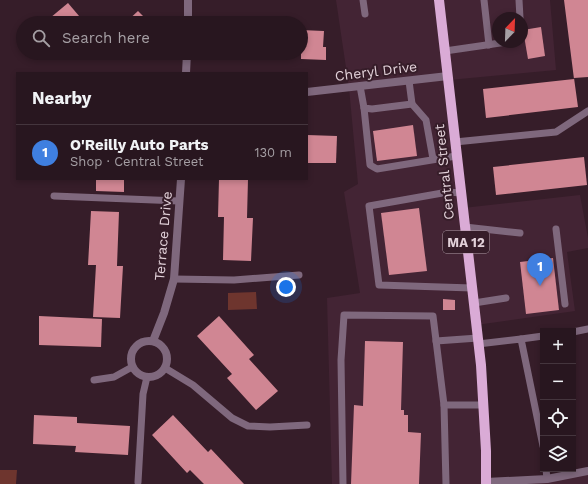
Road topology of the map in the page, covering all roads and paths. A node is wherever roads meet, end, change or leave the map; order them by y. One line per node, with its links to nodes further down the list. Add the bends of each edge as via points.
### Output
1 (188, 0): 8 (street)
2 (363, 0): 7 (lane)
3 (439, 0): 11 (main road, Central Street / MA 12)
4 (484, 0): 10 (lane)
5 (519, 0): 6 (lane)
6 (520, 12)
7 (365, 14)
8 (188, 16)
9 (492, 44): 10 (lane)
10 (489, 45): 11 (lane)
11 (445, 51): 14 (main road, Central Street / MA 12)
12 (187, 60): 13 (street)
13 (186, 72)
14 (448, 76): 15 (street, Cheryl Drive); 21 (main road, Central Street / MA 12)
15 (409, 81): 16 (street, Cheryl Drive); 18 (lane)
16 (360, 86): 17 (street, Cheryl Drive); 19 (lane)
17 (308, 92)
18 (412, 104): 19 (lane, via 372,110); 23 (lane, via 426,120)
19 (364, 108): 23 (lane, via 370,165 377,169)
20 (588, 111): 21 (lane, via 556,132)
21 (455, 142): 22 (main road, Central Street / MA 12)
22 (456, 156): 23 (lane); 25 (main road, Central Street / MA 12)
23 (433, 159)
24 (181, 180): 27 (street, Terrace Drive)
25 (461, 193): 28 (main road, Central Street / MA 12); 33 (lane, via 448,192 369,206 379,285)
26 (54, 196): 27 (lane)
27 (179, 201): 32 (street, Terrace Drive)
28 (465, 227): 30 (lane); 33 (main road, Central Street / MA 12)
29 (556, 229): 36 (lane)
30 (520, 233)
31 (299, 275): 32 (lane, via 234,280)
32 (174, 279): 41 (street, Terrace Drive)
33 (472, 288): 35 (main road, Central Street / MA 12)
34 (506, 298): 35 (lane)
35 (474, 303): 43 (main road, Central Street / MA 12)
36 (566, 304)
37 (588, 330): 38 (lane)
38 (576, 332)
39 (540, 336): 40 (lane)
40 (521, 339): 43 (lane); 51 (lane)
41 (153, 341): 44 (street, via 141,342 132,350); 45 (street, via 164,347 167,359)
42 (436, 341): 43 (lane); 48 (lane); 56 (lane, via 433,316 344,315)
43 (478, 341): 49 (main road, Central Street / MA 12)
44 (132, 367): 46 (street); 47 (lane, via 114,377)
45 (165, 368): 46 (street, via 159,374); 50 (lane, via 192,385 232,418 248,426)
46 (147, 377): 54 (lane)
47 (94, 380)
48 (444, 405): 49 (lane); 57 (lane)
49 (483, 405): 55 (main road, Central Street / MA 12)
50 (307, 425)
51 (541, 436)
52 (588, 471): 53 (street)
53 (545, 481): 55 (street)
54 (138, 482)
55 (486, 483)
56 (343, 484)
57 (446, 484)

